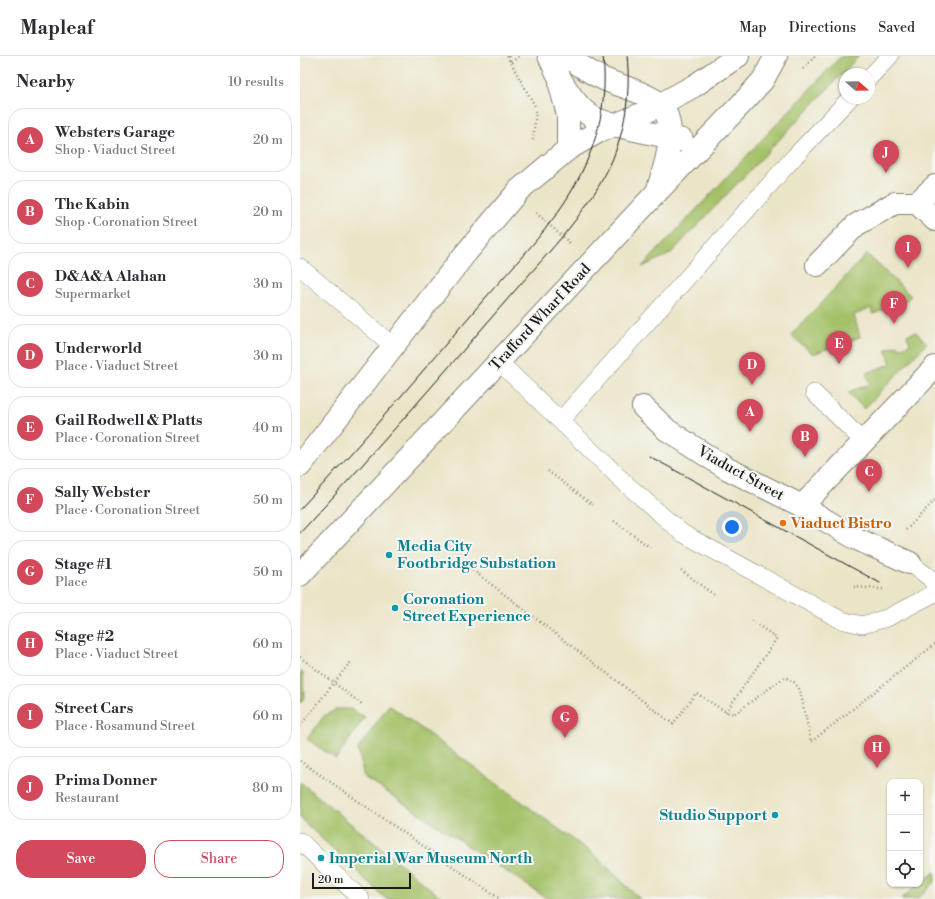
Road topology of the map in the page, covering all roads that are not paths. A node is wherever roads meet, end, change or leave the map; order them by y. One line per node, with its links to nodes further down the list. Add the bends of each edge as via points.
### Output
1 (738, 56): 6 (street, via 694,86)
2 (776, 56): 10 (street, Trafford Wharf Road, via 763,80)
3 (890, 56): 5 (lane)
4 (558, 62): 6 (street, via 584,69); 8 (street, via 575,100 588,114); 11 (street, via 568,115)
5 (875, 72)
6 (660, 104): 8 (street); 9 (street, via 668,119)
7 (844, 104): 23 (lane, via 795,156)
8 (613, 124): 9 (street); 11 (street)
9 (670, 137): 10 (street); 13 (street)
10 (700, 145): 13 (street, Trafford Wharf Road)
11 (568, 149): 18 (street, via 519,190)
12 (935, 186): 14 (street)
13 (657, 192): 19 (street, Trafford Wharf Road)
14 (917, 203): 15 (street); 16 (street, via 895,203 856,225)
15 (935, 220)
16 (817, 265)
17 (300, 267): 18 (lane)
18 (393, 346): 25 (street)
19 (499, 362): 23 (lane); 28 (street, Trafford Wharf Road)
20 (935, 367): 24 (street)
21 (814, 394): 24 (lane)
22 (643, 407): 26 (street, Viaduct Street, via 667,430 726,468)
23 (561, 420): 30 (lane, via 682,533 841,620 862,625 887,618)
24 (863, 441): 26 (street)
25 (300, 466)
26 (802, 506): 27 (street, Viaduct Street, via 855,538)
27 (910, 563): 29 (lane)
28 (300, 575)
29 (935, 585)
30 (935, 593)
31 (300, 840): 32 (lane)
32 (361, 899)

